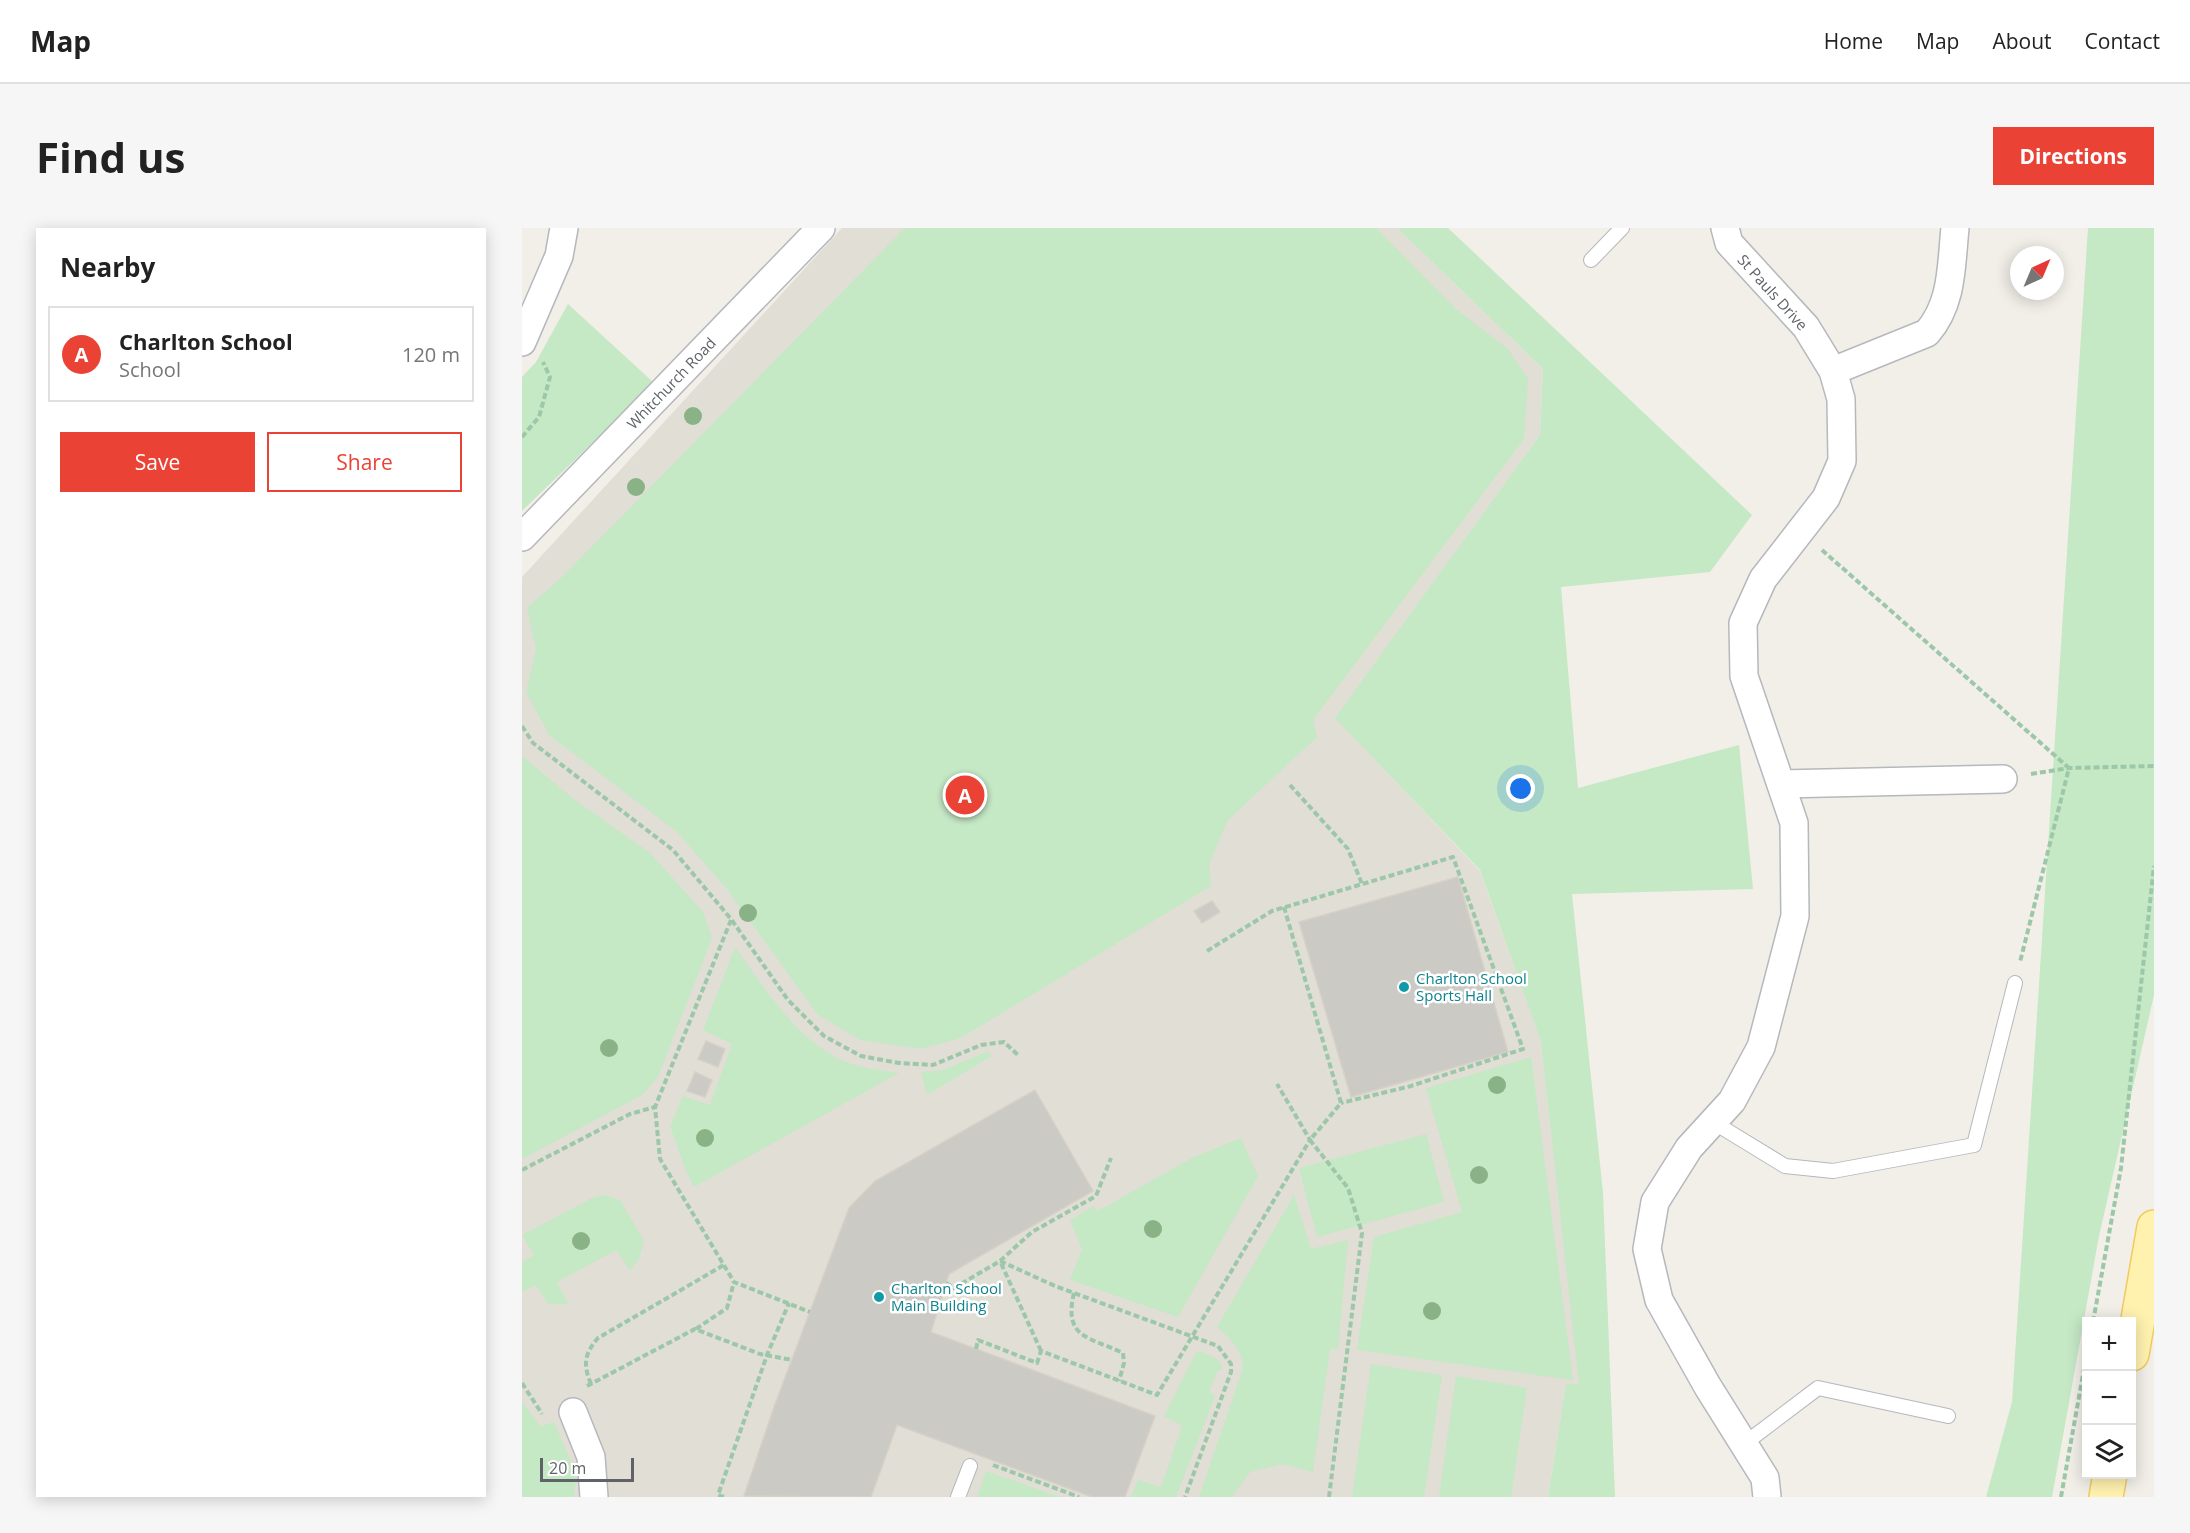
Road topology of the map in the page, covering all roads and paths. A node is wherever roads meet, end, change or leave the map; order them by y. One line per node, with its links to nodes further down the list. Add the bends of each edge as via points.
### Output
1 (564, 228): 7 (street, via 559,256)
2 (820, 228): 11 (street, Whitchurch Road)
3 (1622, 228): 6 (lane)
4 (1725, 228): 8 (street, St Pauls Drive, via 1729,243 1806,327)
5 (1955, 228): 8 (street, via 1945,307 1927,333)
6 (1591, 260)
7 (524, 340): 9 (path, via 537,350 550,378 539,417)
8 (1833, 371): 10 (street, St Pauls Drive, via 1841,399 1842,461 1826,498)
9 (522, 437)
10 (1805, 527): 14 (path); 16 (street, St Pauls Drive, via 1763,579 1743,623 1744,676)
11 (522, 537)
12 (522, 726): 21 (path, via 533,743 673,850)
13 (2154, 766): 14 (path)
14 (2069, 768): 15 (path); 23 (path)
15 (2003, 778): 16 (street)
16 (1781, 784): 28 (street, St Pauls Drive, via 1794,823 1795,916 1761,1047 1732,1101)
17 (1290, 785): 19 (path, via 1348,849)
18 (2154, 866): 40 (path, via 2121,1168)
19 (1362, 884): 20 (path); 26 (path, via 1453,857 1523,1049 1411,1086)
20 (1284, 908): 22 (path, via 1272,911); 26 (path)
21 (731, 920): 24 (path, via 788,1000 824,1036 861,1056 933,1065 981,1045 1004,1042); 27 (path)
22 (1206, 951)
23 (2015, 983): 28 (lane, via 1974,1145 1833,1171 1785,1166)
24 (1019, 1056)
25 (1277, 1084): 29 (path)
26 (1341, 1102): 29 (path)
27 (655, 1107): 31 (path, via 630,1114); 34 (path, via 660,1159)
28 (1713, 1122): 54 (street, St Pauls Drive, via 1689,1148 1655,1202 1647,1249 1659,1300)
29 (1310, 1140): 43 (path); 62 (path, via 1348,1188 1362,1233)
30 (1111, 1158): 33 (path, via 1096,1196 1032,1232)
31 (522, 1170)
32 (2154, 1227): 42 (main road)
33 (1000, 1261): 36 (path, via 954,1288); 37 (path); 45 (path)
34 (724, 1265): 35 (path); 51 (path, via 598,1338 587,1350 584,1369)
35 (734, 1282): 38 (path); 41 (path, via 727,1308)
36 (946, 1283)
37 (1074, 1293): 43 (path); 50 (path, via 1072,1324 1081,1336 1123,1353)
38 (789, 1303): 39 (path); 46 (path)
39 (810, 1312)
40 (2094, 1317)
41 (695, 1329): 46 (path); 48 (path)
42 (2136, 1331)
43 (1192, 1335): 50 (path, via 1157,1395); 61 (path, via 1218,1346 1231,1364 1231,1372)
44 (976, 1349): 45 (path, via 978,1340 1037,1363)
45 (1041, 1350): 50 (path)
46 (767, 1355): 47 (path); 58 (path, via 718,1495)
47 (792, 1360)
48 (622, 1368)
49 (2084, 1371): 64 (path)
50 (1119, 1381)
51 (591, 1384)
52 (573, 1412): 57 (street, via 591,1457)
53 (1948, 1416): 54 (lane, via 1818,1388)
54 (1744, 1444): 63 (street, St Pauls Drive, via 1765,1478)
55 (970, 1466): 59 (lane); 60 (path, via 985,1461)
56 (2109, 1479): 65 (main road)
57 (594, 1497)
58 (724, 1497)
59 (958, 1497)
60 (1079, 1497)
61 (1185, 1497)
62 (1329, 1497)
63 (1767, 1497)
64 (2061, 1497)
65 (2106, 1497)

